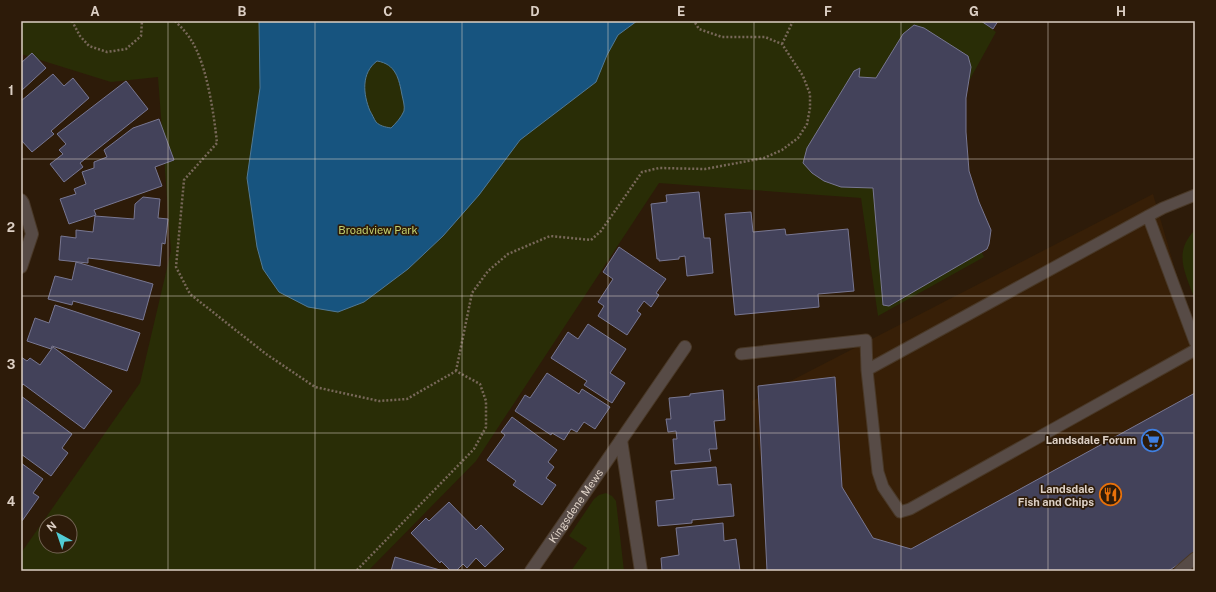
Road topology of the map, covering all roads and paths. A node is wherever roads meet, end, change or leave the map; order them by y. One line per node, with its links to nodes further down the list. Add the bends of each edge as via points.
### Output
1 (72, 21): 2 (path, via 89,46 107,52 126,49 141,36)
2 (142, 21)
3 (175, 21): 16 (path, via 192,41 202,62 218,143 184,180 176,268 190,294 266,354 315,386 379,401 407,399)
4 (694, 21): 6 (path, via 699,29 722,37 765,37)
5 (793, 21): 6 (path)
6 (782, 44): 16 (path, via 803,76 810,94 807,124 798,138 782,150 764,158 705,169 659,168 642,172 601,231 591,240 550,236 508,254 488,271 472,293)
7 (1195, 195): 9 (lane)
8 (21, 200): 10 (street, via 32,234)
9 (1148, 216): 11 (lane); 15 (lane)
10 (21, 267)
11 (1195, 342)
12 (685, 347): 17 (street, Kingsdene Mews)
13 (1195, 350): 15 (lane, via 917,505 900,512 883,487 878,472)
14 (742, 354): 15 (lane, via 866,340)
15 (867, 370)
16 (456, 371): 19 (path, via 480,384 486,401 486,427 474,449)
17 (621, 440): 20 (street, Kingsdene Mews); 21 (street)
18 (1195, 558): 22 (lane)
19 (356, 571)
20 (531, 571)
21 (641, 571)
22 (1180, 571)

